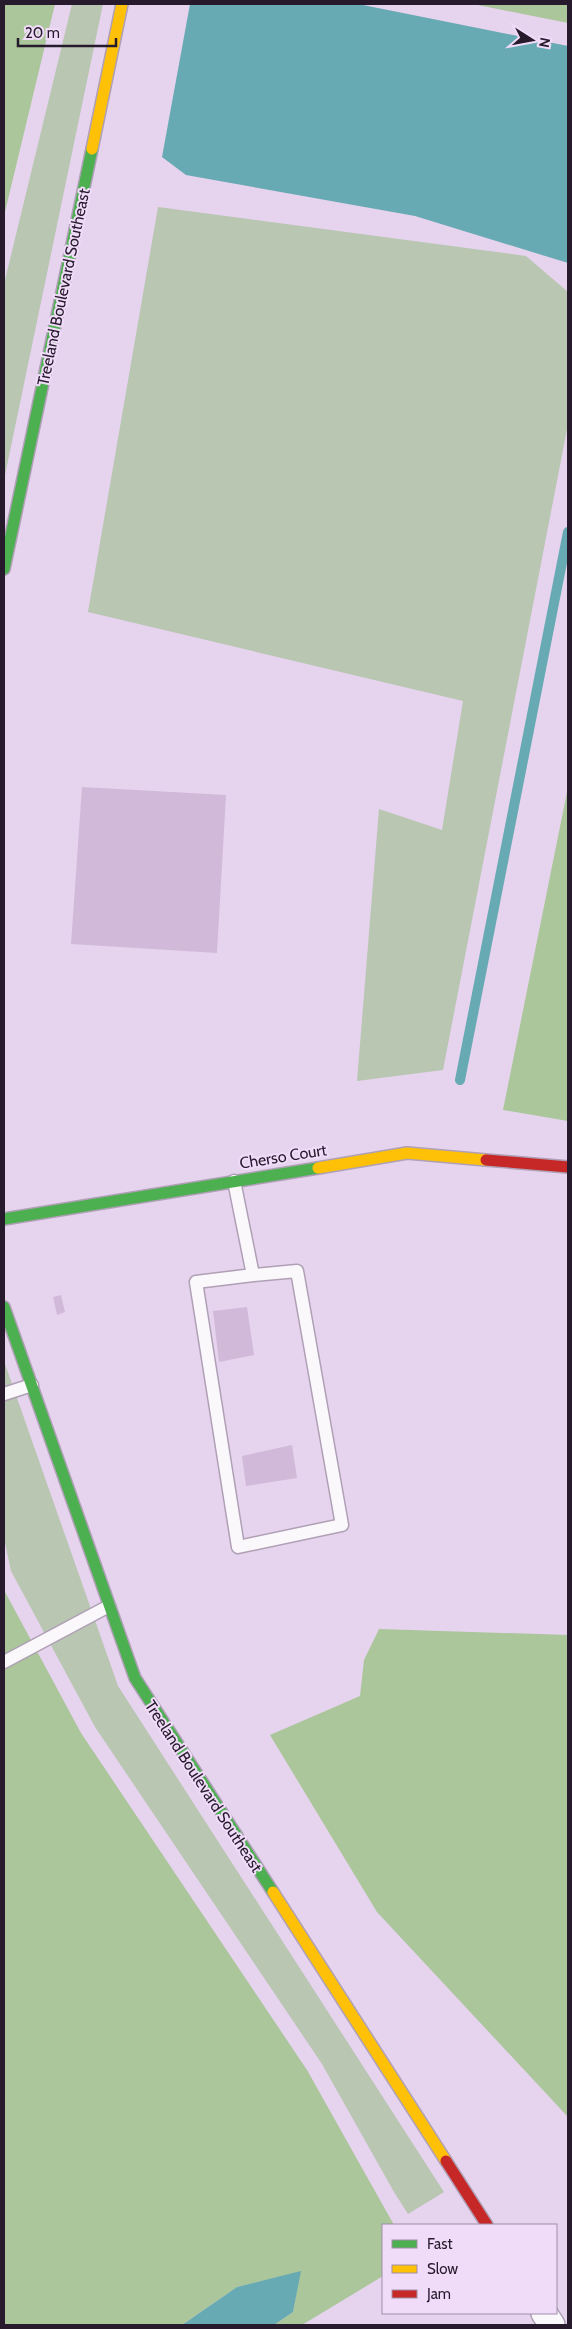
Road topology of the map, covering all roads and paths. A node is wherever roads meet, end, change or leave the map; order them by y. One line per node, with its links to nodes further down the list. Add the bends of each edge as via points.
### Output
1 (122, 4): 2 (street, Treeland Boulevard Southeast)
2 (4, 570)
3 (568, 1167): 4 (street, Cherso Court, via 407,1153)
4 (234, 1181): 5 (street, Cherso Court); 6 (lane)
5 (4, 1219)
6 (253, 1275): 6 (lane, via 297,1271 342,1525 238,1547 196,1282)
7 (4, 1306): 8 (street, Treeland Boulevard Southeast)
8 (32, 1385): 9 (lane); 10 (street, Treeland Boulevard Southeast)
9 (4, 1394)
10 (109, 1606): 11 (lane); 12 (street, Treeland Boulevard Southeast, via 135,1678)
11 (4, 1662)
12 (486, 2224)
13 (545, 2314): 14 (street)
14 (552, 2325)

